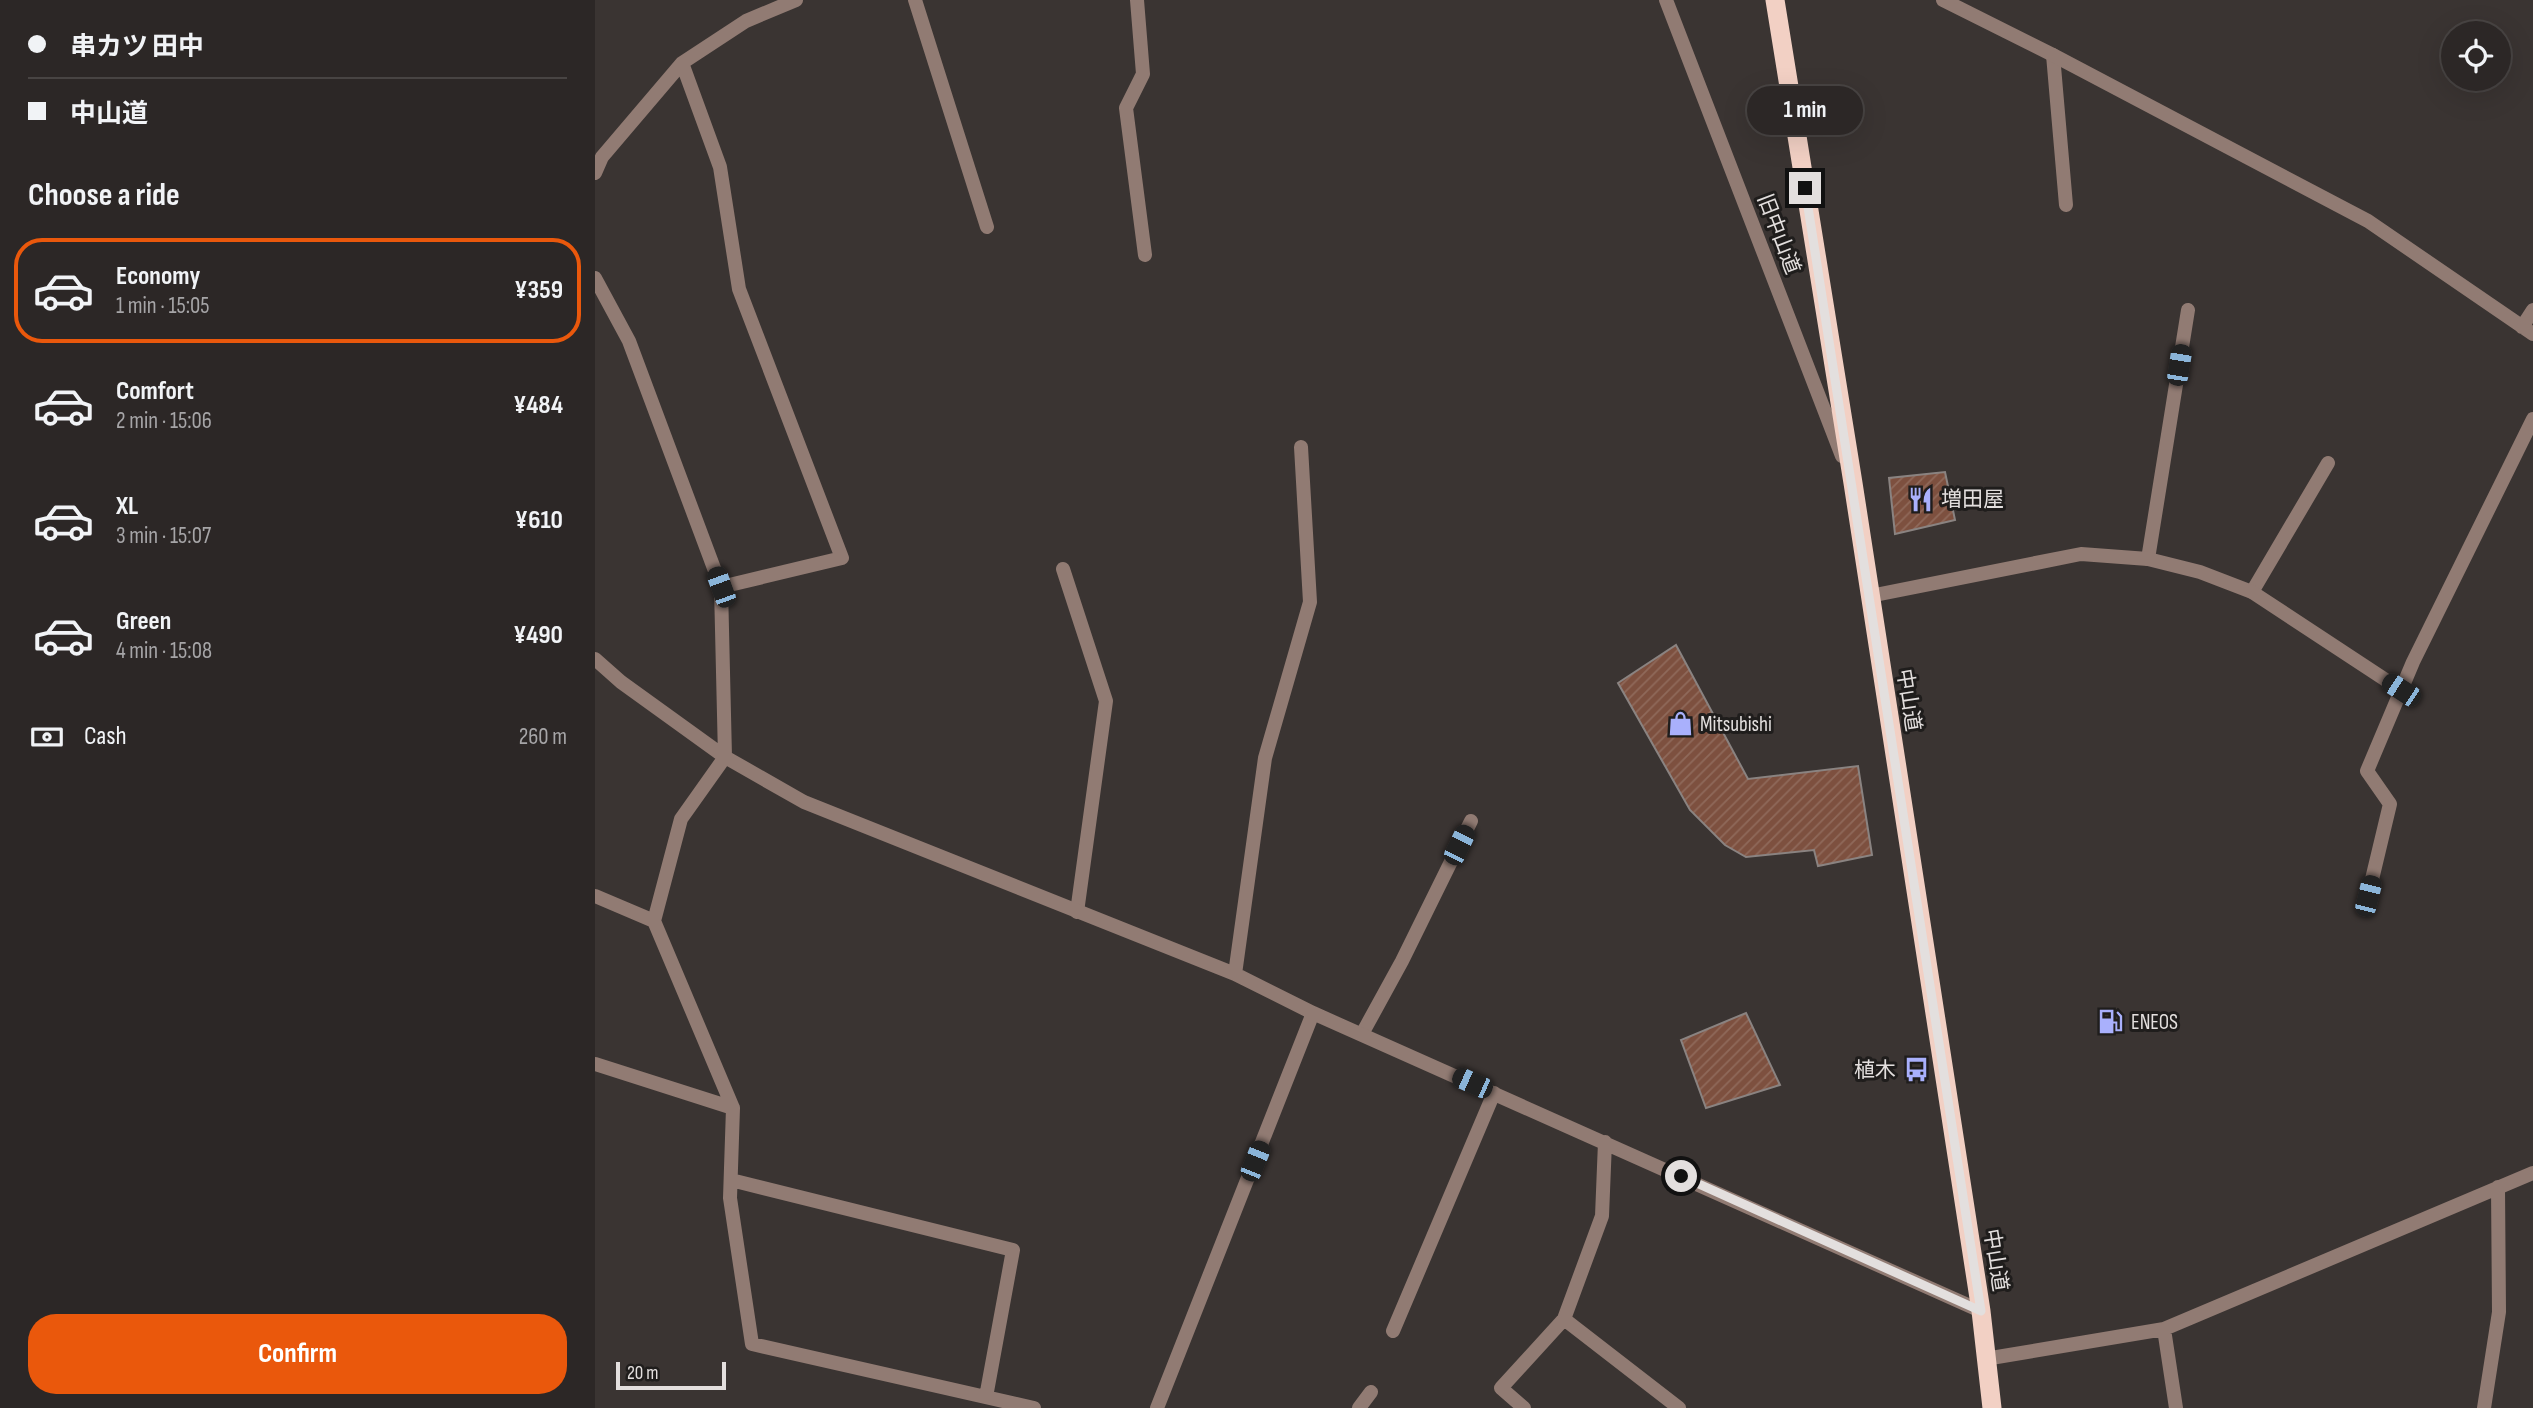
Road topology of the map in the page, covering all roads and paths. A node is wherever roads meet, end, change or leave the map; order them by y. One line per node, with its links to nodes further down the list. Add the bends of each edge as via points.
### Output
1 (796, 0): 8 (street, via 746,21)
2 (915, 0): 11 (street)
3 (1137, 0): 12 (street, via 1143,74 1126,108)
4 (1666, 0): 20 (street, 旧中山道)
5 (1775, 0): 20 (highway, 中山道)
6 (1943, 0): 7 (street)
7 (2053, 55): 10 (street); 16 (street, via 2368,221)
8 (682, 63): 9 (street, via 602,157); 23 (street, via 720,167 739,289 842,558)
9 (595, 173)
10 (2066, 205)
11 (987, 227)
12 (1145, 254)
13 (595, 278): 23 (street, via 629,341)
14 (2188, 310): 21 (street)
15 (2533, 310): 16 (street)
16 (2527, 330)
17 (2533, 419): 27 (street)
18 (1301, 446): 34 (street, via 1310,602 1265,758)
19 (2328, 463): 24 (street)
20 (1853, 483): 25 (highway, 中山道)
21 (2148, 558): 24 (street); 25 (street, via 2081,554)
22 (1063, 569): 32 (street, via 1106,701)
23 (721, 587): 28 (street)
24 (2252, 592): 27 (street)
25 (1870, 596): 44 (highway, 中山道)
26 (595, 659): 28 (street)
27 (2401, 690): 31 (street, via 2367,771 2391,804)
28 (725, 757): 32 (street, via 804,802); 33 (street, via 681,819)
29 (1471, 821): 36 (street)
30 (595, 896): 33 (street)
31 (2368, 896)
32 (1077, 912): 34 (street)
33 (654, 921): 39 (street)
34 (1235, 974): 35 (street)
35 (1314, 1013): 36 (street); 52 (street)
36 (1362, 1034): 38 (street)
37 (595, 1064): 39 (street)
38 (1494, 1093): 40 (street); 47 (street)
39 (733, 1108): 42 (street)
40 (1605, 1142): 44 (street); 45 (street, via 1602,1216)
41 (2533, 1173): 43 (street)
42 (731, 1180): 50 (street, via 753,1344); 50 (street, via 1013,1250)
43 (2498, 1187): 46 (street); 58 (street, via 2499,1312)
44 (1981, 1311): 48 (highway, 中山道)
45 (1564, 1319): 54 (street, via 1501,1388); 55 (street)
46 (2164, 1329): 48 (street); 57 (street)
47 (1393, 1331)
48 (1985, 1359): 56 (highway, 中山道)
49 (1371, 1392): 53 (street)
50 (986, 1397): 51 (street)
51 (1034, 1408)
52 (1157, 1408)
53 (1359, 1408)
54 (1524, 1408)
55 (1679, 1408)
56 (1993, 1408)
57 (2176, 1408)
58 (2484, 1408)

